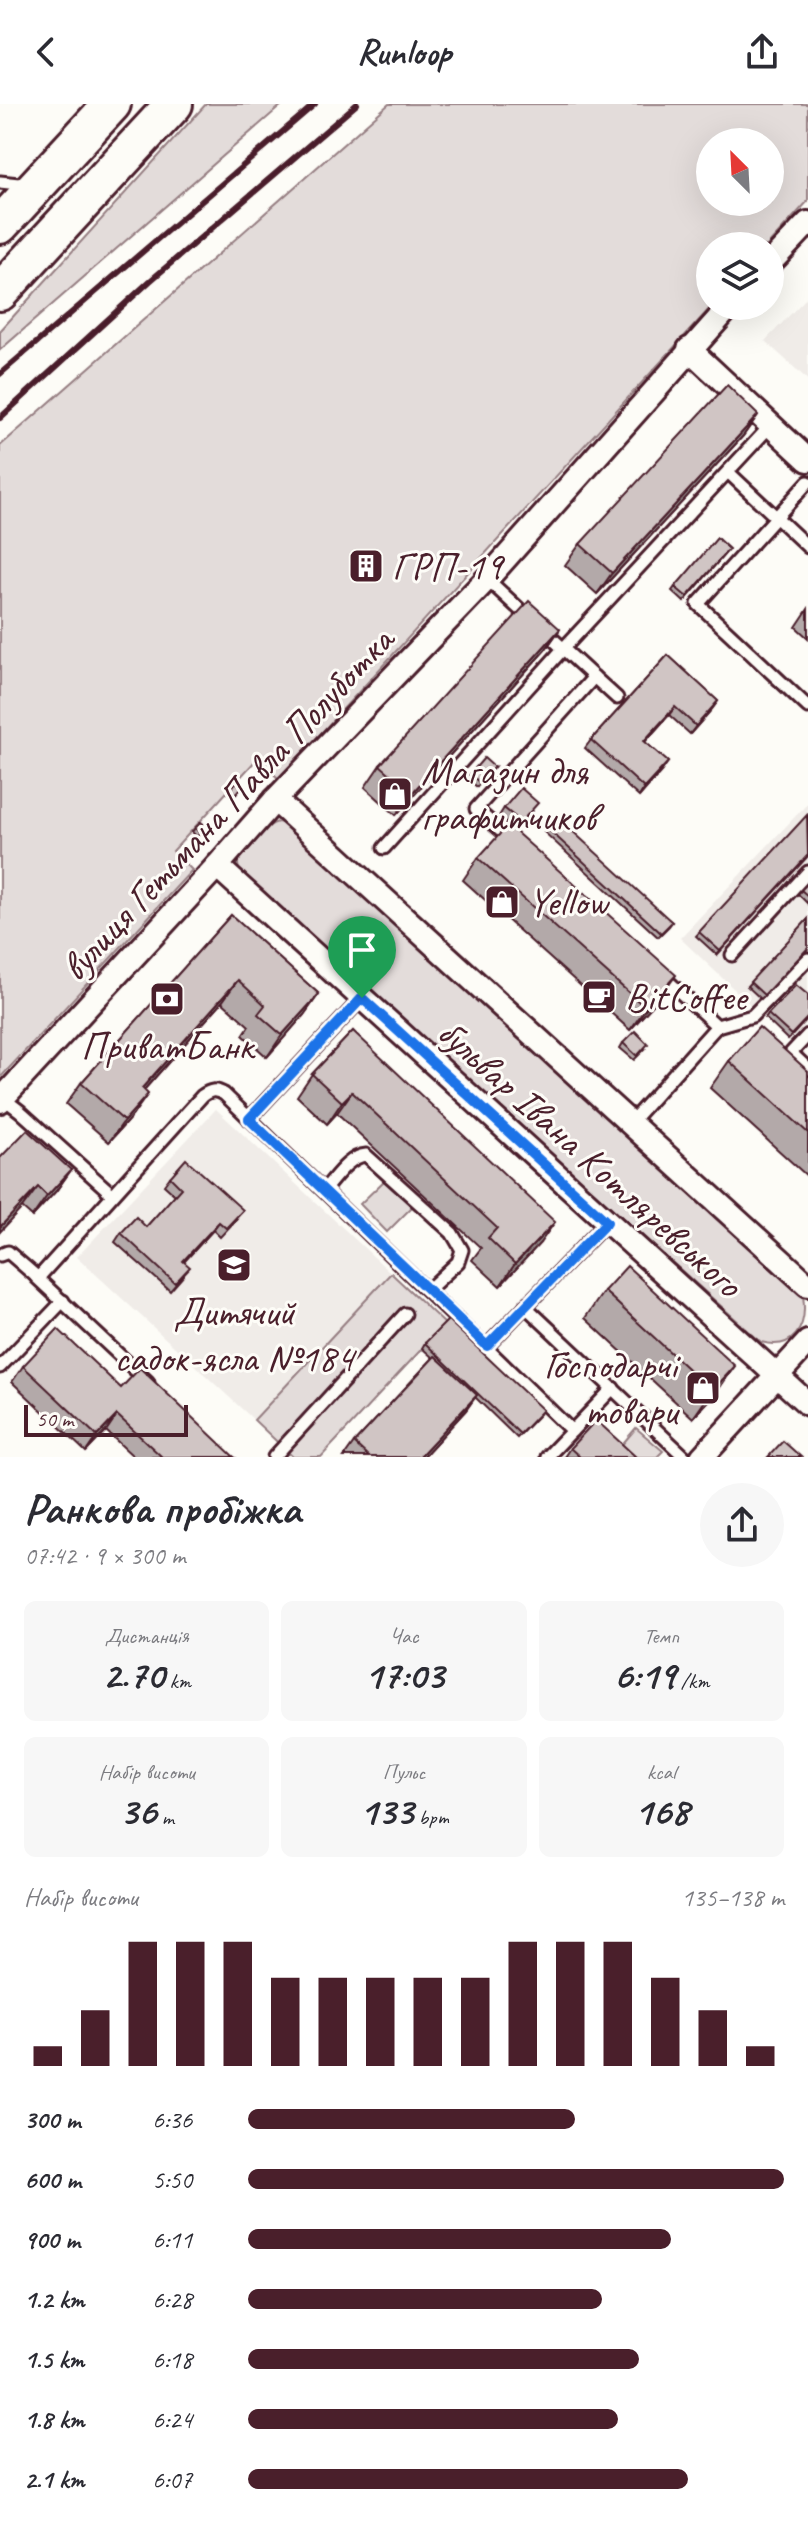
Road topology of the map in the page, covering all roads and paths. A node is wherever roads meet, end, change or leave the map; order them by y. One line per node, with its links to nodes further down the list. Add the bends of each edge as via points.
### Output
1 (174, 104): 8 (main road)
2 (102, 109): 4 (main road)
3 (0, 182): 4 (lane)
4 (36, 185): 6 (main road)
5 (808, 223): 7 (street)
6 (0, 225)
7 (784, 248)
8 (0, 292)
9 (717, 320): 10 (street, вулиця Гетьмана Павла Полуботка)
10 (689, 349): 11 (street); 16 (street, вулиця Гетьмана Павла Полуботка)
11 (771, 425): 12 (street); 13 (lane)
12 (808, 460)
13 (728, 472): 15 (lane); 17 (lane)
14 (808, 482): 20 (lane, via 698,604)
15 (808, 547)
16 (487, 579): 17 (lane); 21 (street, вулиця Гетьмана Павла Полуботка)
17 (563, 649): 18 (lane); 22 (lane)
18 (594, 677): 19 (lane); 23 (lane, via 476,809)
19 (617, 698)
20 (808, 707)
21 (275, 800): 24 (street, вулиця Гетьмана Павла Полуботка); 35 (street, бульвар Івана Котляревського)
22 (384, 848)
23 (522, 850)
24 (217, 866): 29 (street, бульвар Івана Котляревського); 33 (street, вулиця Гетьмана Павла Полуботка)
25 (808, 872): 26 (lane)
26 (732, 955)
27 (808, 959): 30 (lane, via 752,1016)
28 (648, 964): 30 (lane)
29 (362, 998): 34 (lane); 38 (street, бульвар Івана Котляревського)
30 (717, 1026): 35 (lane)
31 (808, 1035): 32 (lane, via 791,1053)
32 (808, 1069)
33 (1, 1100): 37 (lane)
34 (249, 1119): 36 (lane); 37 (lane, via 224,1094 209,1091)
35 (630, 1123): 41 (street, бульвар Івана Котляревського)
36 (324, 1190): 42 (lane); 42 (lane, via 351,1160 366,1155 452,1233 462,1250 458,1262)
37 (112, 1194): 40 (lane)
38 (607, 1222): 44 (lane); 50 (street, бульвар Івана Котляревського)
39 (0, 1255): 40 (lane, via 8,1252)
40 (37, 1277): 43 (lane)
41 (808, 1285)
42 (428, 1290): 47 (lane)
43 (63, 1301): 48 (lane); 52 (lane)
44 (525, 1306): 47 (lane); 51 (lane)
45 (405, 1314): 55 (lane)
46 (808, 1342): 50 (street)
47 (487, 1346): 54 (lane)
48 (4, 1353): 49 (lane)
49 (0, 1367)
50 (777, 1376): 53 (street, бульвар Івана Котляревського); 58 (street)
51 (613, 1388): 54 (lane); 57 (lane)
52 (161, 1395)
53 (808, 1404)
54 (572, 1431): 56 (lane)
55 (274, 1457)
56 (547, 1457)
57 (685, 1457)
58 (702, 1457)

